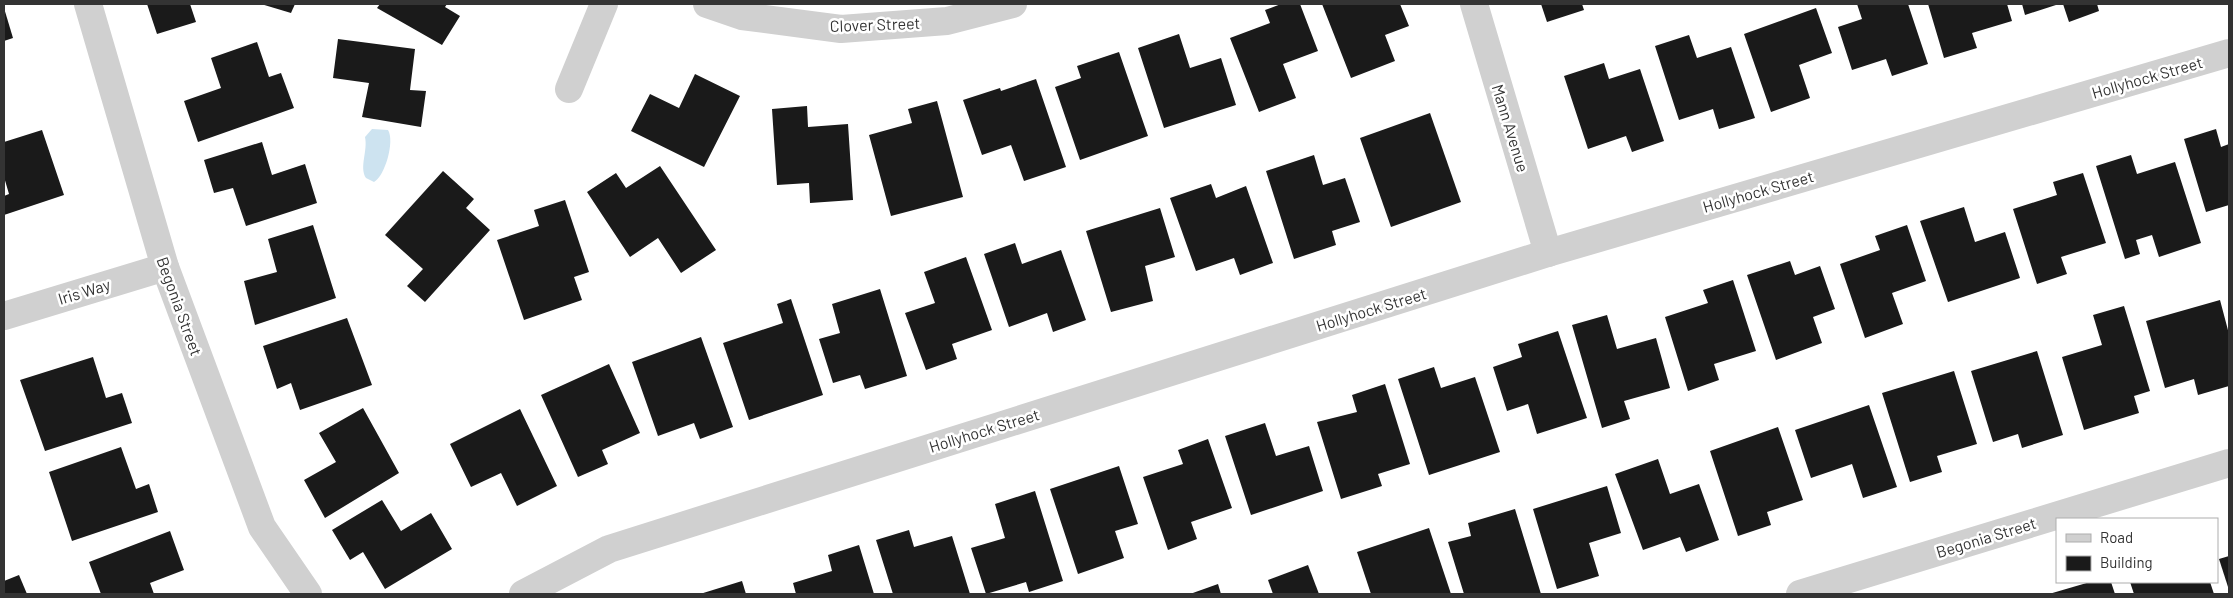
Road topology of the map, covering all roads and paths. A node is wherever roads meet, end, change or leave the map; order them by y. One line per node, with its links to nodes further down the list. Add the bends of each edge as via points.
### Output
1 (88, 4): 9 (street, Begonia Street)
2 (604, 4): 7 (street)
3 (707, 4): 4 (street, Clover Street, via 742,16 841,29 947,21)
4 (1014, 4)
5 (1474, 4): 8 (street, Mann Avenue)
6 (2229, 53): 8 (street, Hollyhock Street)
7 (569, 89)
8 (1548, 253): 13 (street, Hollyhock Street, via 609,548)
9 (165, 266): 10 (street, Iris Way); 12 (street, Begonia Street, via 262,527)
10 (4, 316)
11 (2229, 463): 14 (street, Begonia Street)
12 (308, 594)
13 (523, 594)
14 (1800, 594)

